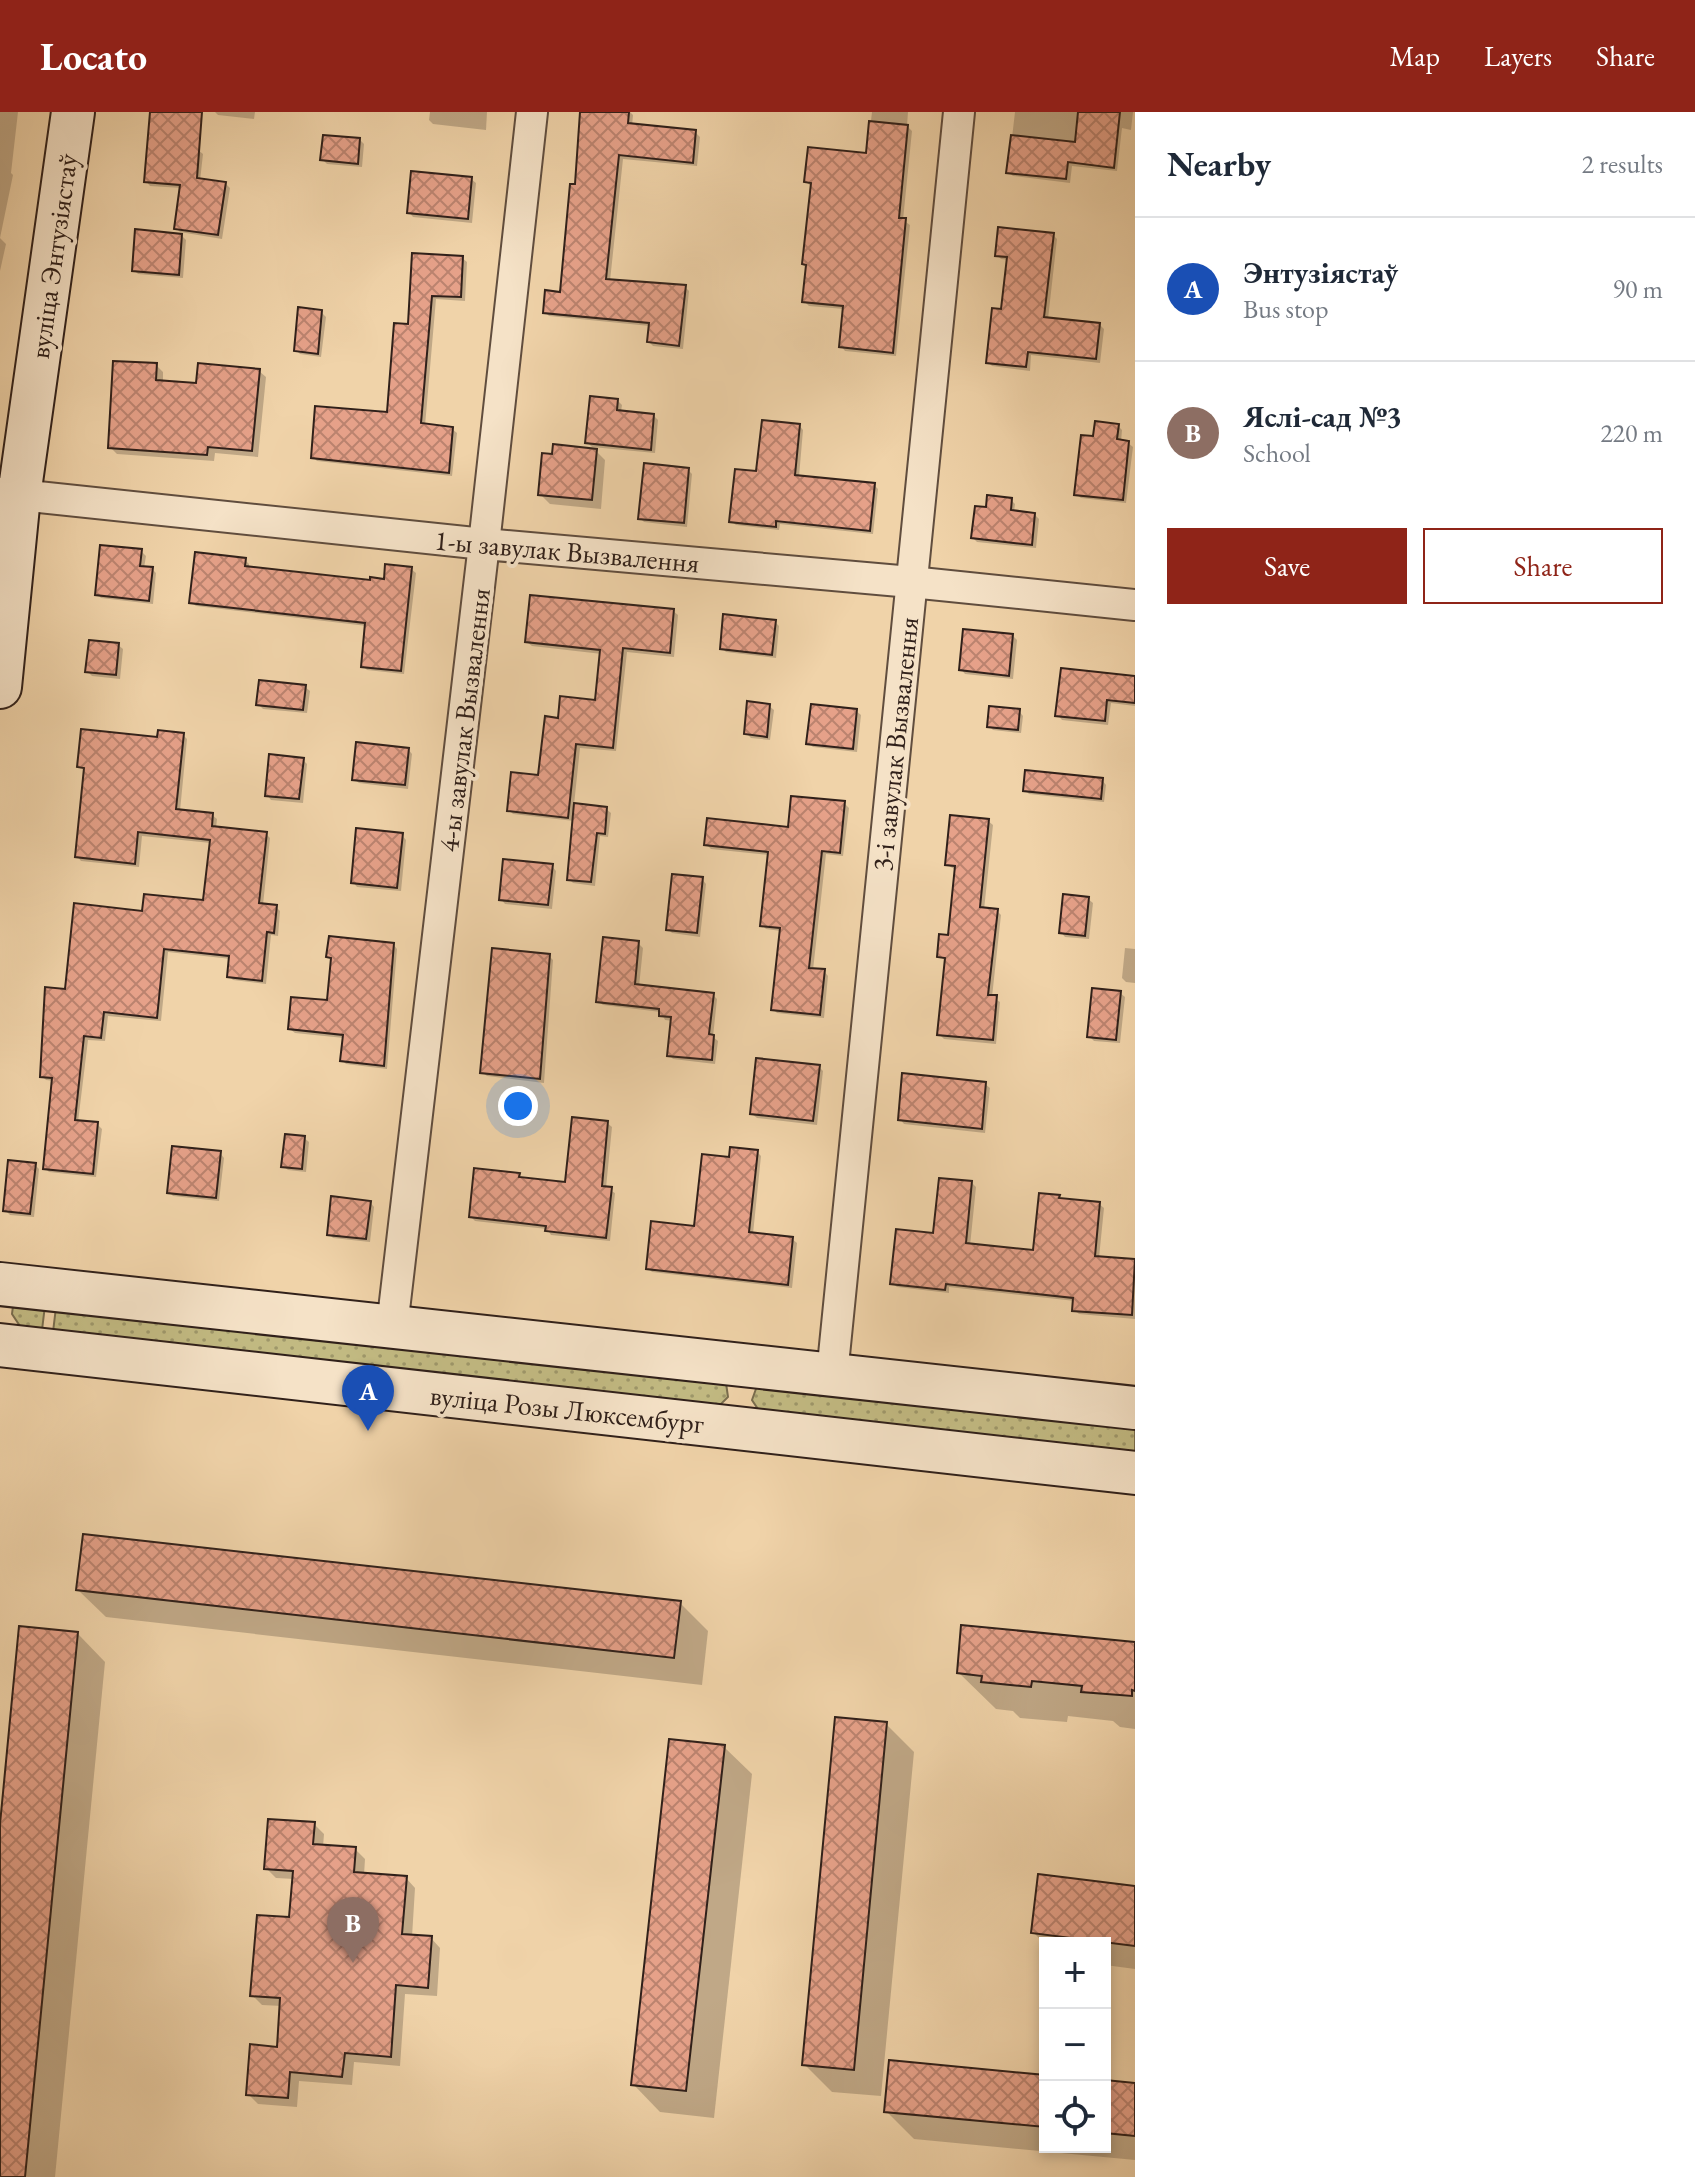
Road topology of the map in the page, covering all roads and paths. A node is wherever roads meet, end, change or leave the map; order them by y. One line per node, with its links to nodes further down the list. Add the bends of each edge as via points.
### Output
1 (73, 112): 4 (main road, вуліца Энтузіястаў)
2 (532, 112): 5 (street, 4-ы завулак Вызвалення)
3 (959, 112): 6 (street, 3-і завулак Вызвалення)
4 (9, 494): 5 (street, 1-ы завулак Вызвалення); 8 (main road, вуліца Энтузіястаў)
5 (484, 544): 6 (street, 1-ы завулак Вызвалення); 10 (street, 4-ы завулак Вызвалення)
6 (911, 582): 7 (street, 1-ы завулак Вызвалення); 12 (street, 3-і завулак Вызвалення)
7 (1135, 605)
8 (0, 687)
9 (0, 1284): 10 (main road)
10 (392, 1327): 12 (main road)
11 (0, 1345): 14 (main road, вуліца Розы Люксембург)
12 (832, 1375): 13 (main road)
13 (1135, 1408)
14 (1135, 1473)

